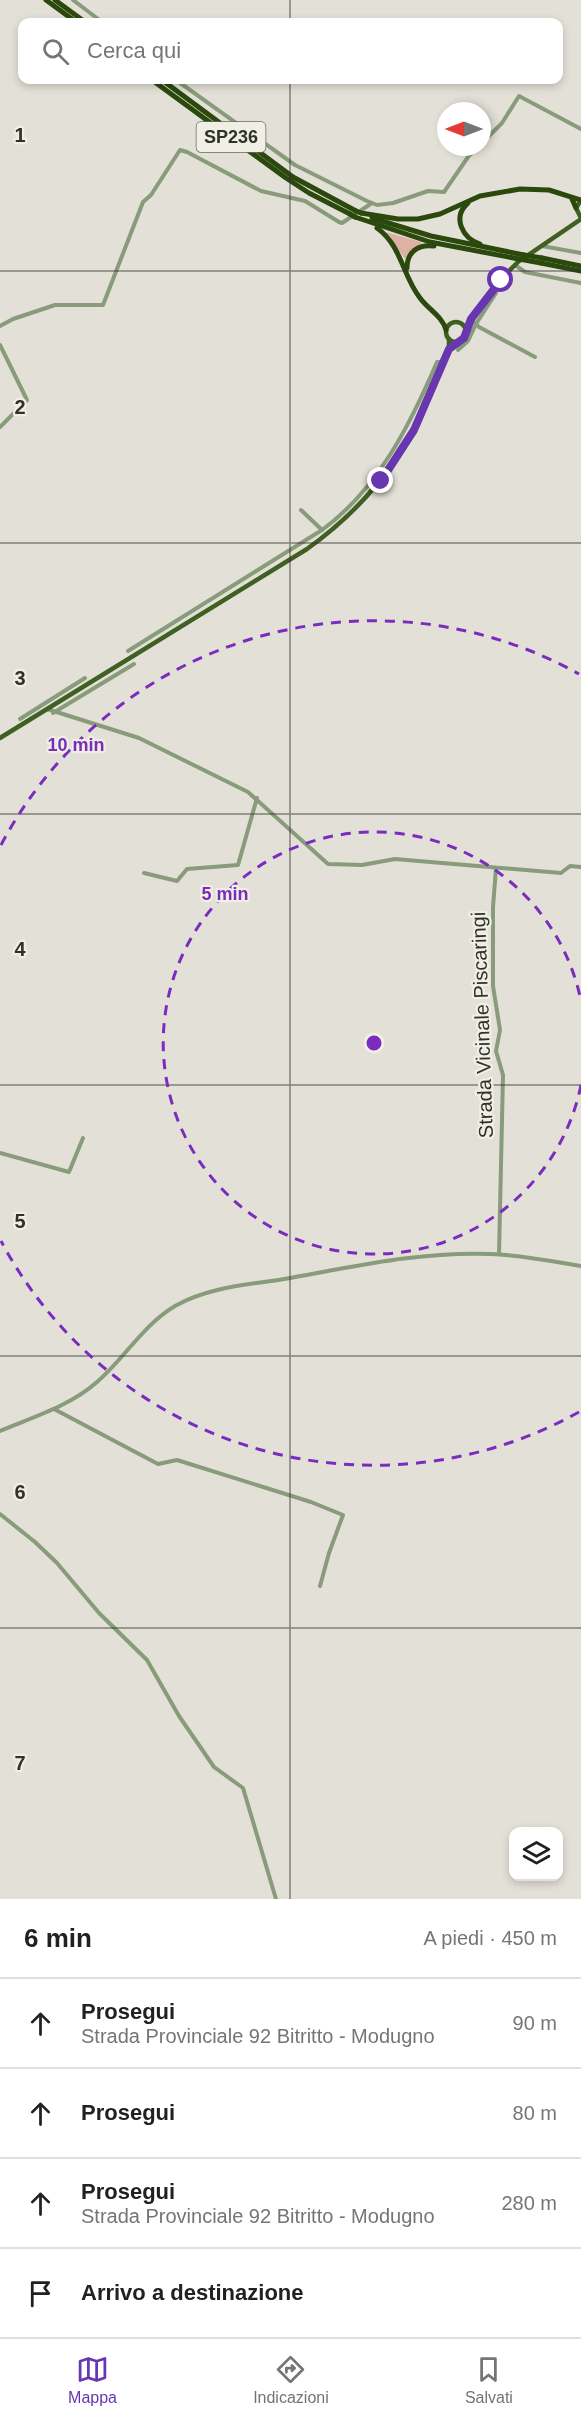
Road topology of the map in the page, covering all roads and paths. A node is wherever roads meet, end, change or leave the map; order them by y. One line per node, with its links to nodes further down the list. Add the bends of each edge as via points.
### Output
1 (46, 0): 3 (highway)
2 (73, 0): 6 (street)
3 (54, 2): 4 (highway); 5 (highway)
4 (72, 18)
5 (79, 18)
6 (97, 18)
7 (157, 84): 18 (highway, SP236, via 309,194)
8 (167, 84): 18 (highway, SP236, via 293,177)
9 (182, 84): 16 (street, via 301,169)
10 (581, 129): 11 (street, via 519,96)
11 (491, 134)
12 (469, 156): 16 (street, via 444,192 428,191 393,203)
13 (480, 196): 14 (highway, via 538,189); 18 (highway, via 418,219); 25 (highway, via 460,213 464,235)
14 (572, 199): 15 (highway); 17 (highway)
15 (581, 200): 17 (main road)
16 (372, 203): 37 (street, via 342,223 305,201 266,194 180,150 143,202 103,305 55,305)
17 (576, 210): 19 (main road); 20 (main road)
18 (355, 214): 21 (highway, SP236); 25 (highway, SP236)
19 (581, 218): 20 (main road)
20 (575, 221): 22 (main road)
21 (373, 225): 23 (highway, SP236, via 429,242); 30 (highway, via 395,246)
22 (542, 246): 24 (street); 27 (main road)
23 (485, 252): 25 (highway, SP236); 30 (highway, via 423,245 408,258)
24 (581, 253)
25 (521, 257): 26 (highway, SP236, bridge)
26 (541, 261): 28 (highway, SP236); 29 (highway, SP236)
27 (515, 265): 31 (street, via 525,272); 32 (main road)
28 (581, 266)
29 (581, 271)
30 (407, 273): 34 (highway, via 419,298)
31 (581, 283)
32 (494, 290): 33 (main road); 36 (street, via 496,293)
33 (471, 319): 35 (main road); 36 (street); 39 (main road)
34 (441, 320): 35 (highway); 38 (highway)
35 (455, 323): 38 (main road); 39 (main road, via 464,326)
36 (476, 324): 44 (street, via 468,341); 45 (street)
37 (0, 326)
38 (446, 330): 40 (main road)
39 (466, 333): 41 (main road)
40 (449, 339): 41 (main road); 43 (main road)
41 (456, 342): 43 (main road)
42 (0, 345): 47 (street, via 27,400)
43 (449, 349): 46 (main road)
44 (458, 350)
45 (535, 357)
46 (444, 362): 49 (street, via 437,362 408,425 382,468 348,508); 50 (main road, via 408,442 368,496 323,537)
47 (0, 427)
48 (301, 510): 49 (street)
49 (322, 530): 50 (street)
50 (185, 619): 51 (street); 55 (main road)
51 (128, 651)
52 (134, 664): 57 (street)
53 (85, 678): 54 (street)
54 (59, 695): 55 (street); 58 (street)
55 (63, 700): 56 (main road)
56 (47, 710): 57 (street); 59 (main road)
57 (53, 713): 60 (street, via 139,738)
58 (20, 719)
59 (0, 738)
60 (257, 798): 62 (street, via 328,864 362,865 395,859); 63 (street, via 238,865 187,869 177,881)
61 (581, 867): 62 (street, via 570,866 561,873)
62 (496, 868): 66 (street, Strada Vicinale Piscaringi, via 493,986 500,1030 496,1052 503,1076)
63 (144, 873)
64 (83, 1138): 65 (street, via 69,1172)
65 (0, 1153)
66 (499, 1254): 67 (street); 68 (street, via 389,1260 214,1290 157,1318 99,1381)
67 (581, 1266)
68 (53, 1409): 69 (street); 71 (street, via 158,1464 177,1460 343,1515)
69 (0, 1431)
70 (0, 1514): 72 (street, via 57,1563 99,1613 144,1656 214,1767 243,1788)
71 (320, 1586)
72 (276, 1899)

